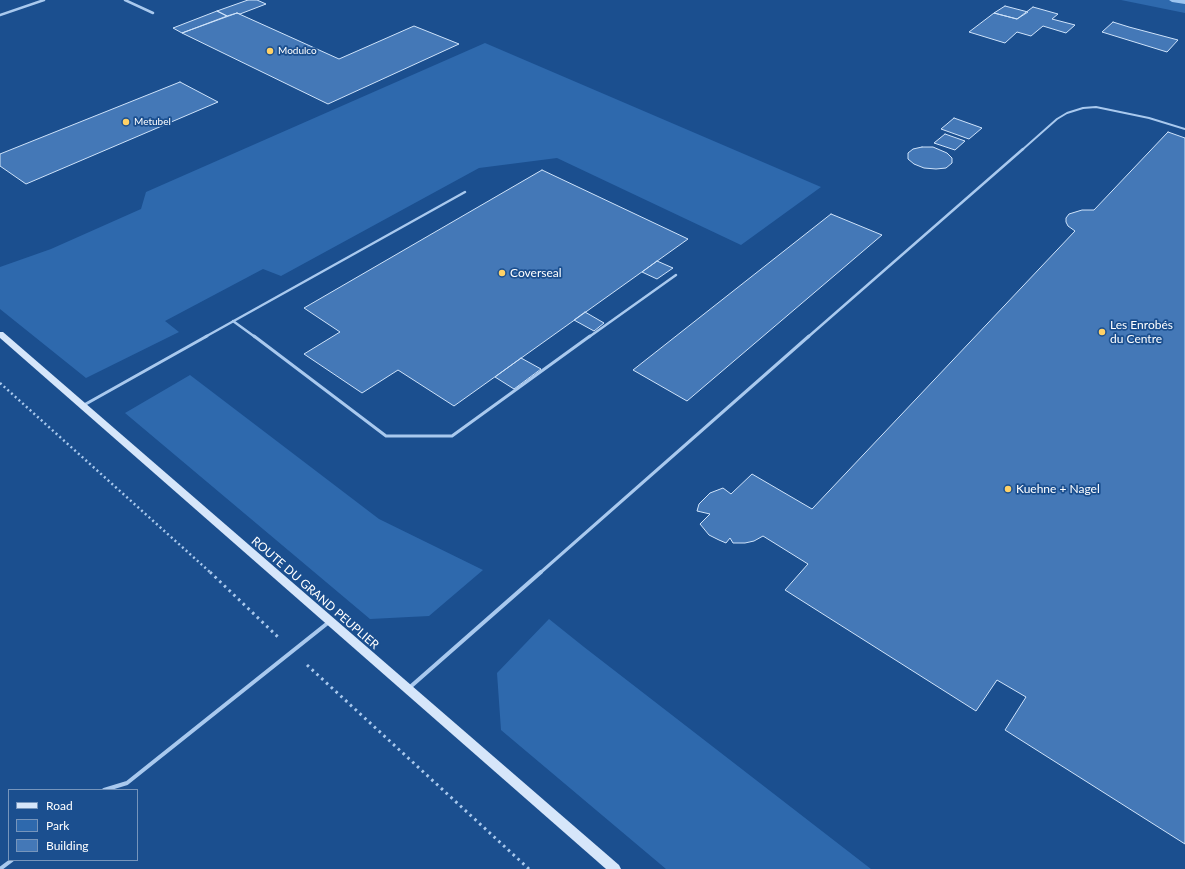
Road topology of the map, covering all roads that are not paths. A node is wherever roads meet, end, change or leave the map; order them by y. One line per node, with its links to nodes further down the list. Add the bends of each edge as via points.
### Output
1 (44, 0): 4 (street)
2 (125, 0): 3 (street)
3 (153, 13)
4 (0, 15)
5 (1185, 129): 12 (lane, via 1149,118 1096,107 1083,108 1057,119)
6 (465, 192): 8 (lane)
7 (676, 275): 8 (lane, via 452,436 386,436)
8 (233, 321): 10 (lane)
9 (0, 334): 10 (main road, ROUTE DU GRAND PEUPLIER)
10 (82, 406): 11 (main road, ROUTE DU GRAND PEUPLIER)
11 (330, 621): 12 (main road, ROUTE DU GRAND PEUPLIER); 13 (lane, via 127,783)
12 (408, 689): 16 (main road, ROUTE DU GRAND PEUPLIER)
13 (107, 789)
14 (11, 861): 15 (lane)
15 (0, 869)
16 (615, 869)

